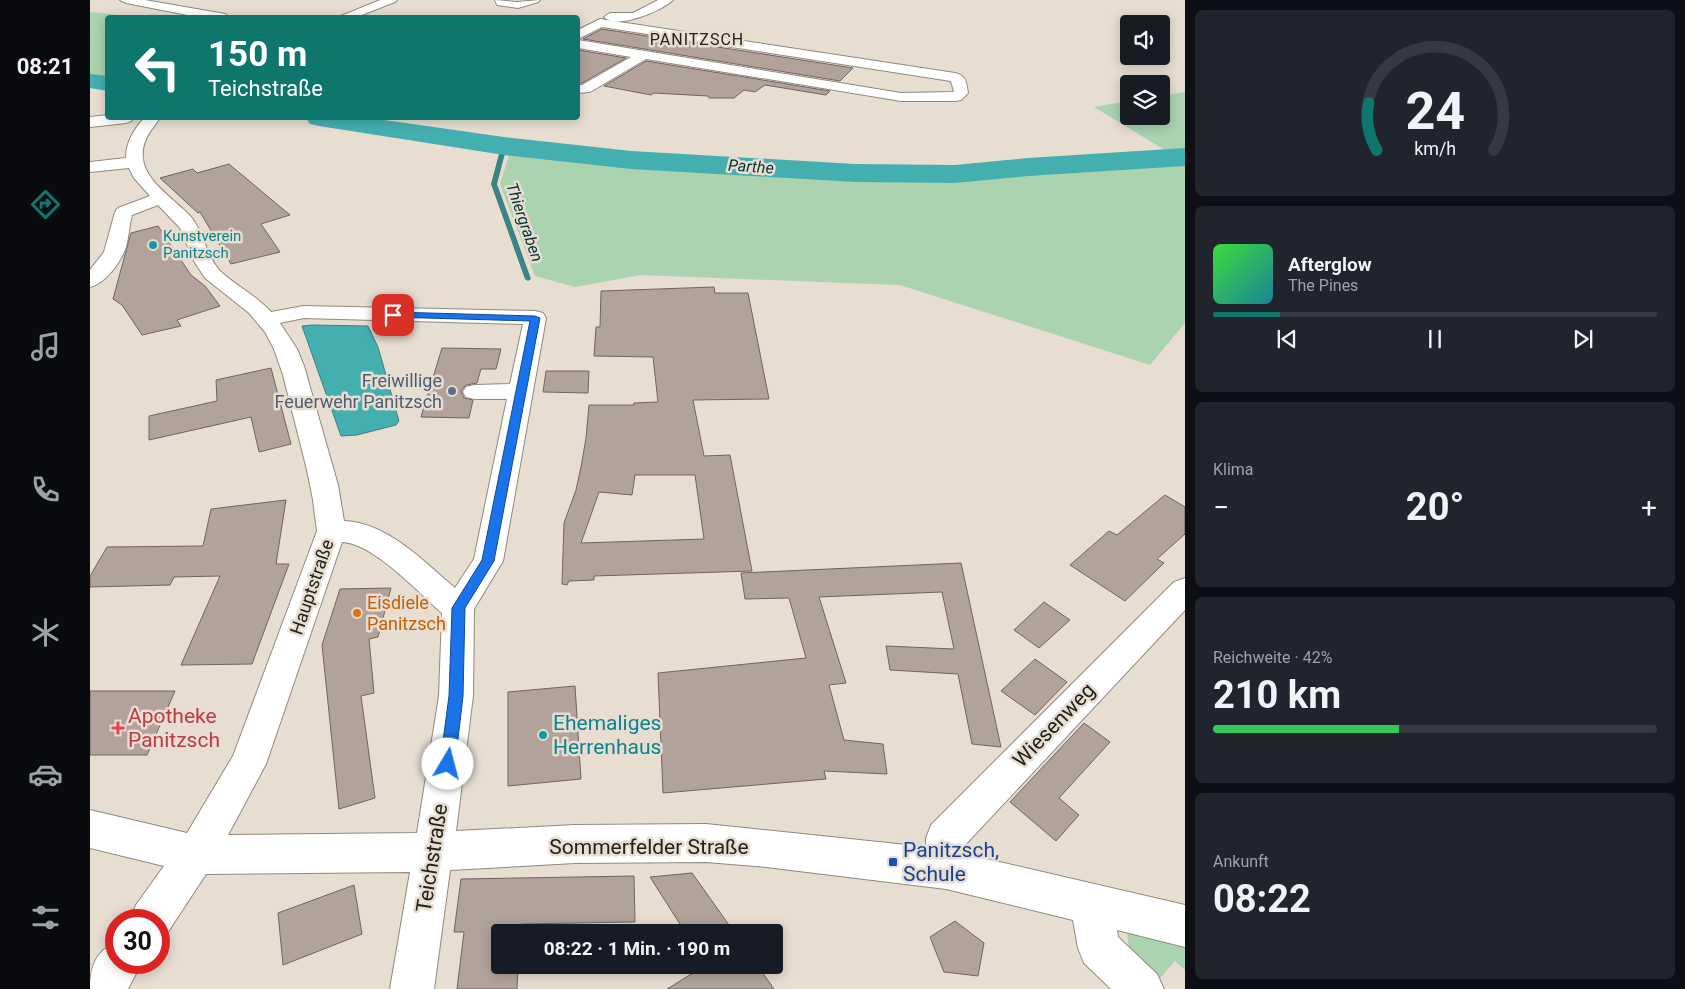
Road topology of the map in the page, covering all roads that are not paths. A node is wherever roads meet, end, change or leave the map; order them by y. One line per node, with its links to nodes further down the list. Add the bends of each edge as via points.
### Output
1 (126, 0): 6 (street)
2 (391, 0): 7 (street)
3 (501, 0): 4 (street, via 501,3 513,5)
4 (534, 0)
5 (667, 0): 8 (street, via 635,16 610,18)
6 (226, 14)
7 (350, 15)
8 (600, 23): 9 (street); 11 (street, via 944,75 959,79 962,93 956,97 901,97)
9 (580, 34)
10 (580, 44): 11 (street)
11 (643, 55): 12 (street)
12 (580, 90)
13 (580, 90): 14 (street)
14 (603, 94)
15 (108, 120): 17 (street)
16 (150, 120): 18 (street, via 134,143)
17 (90, 122)
18 (134, 162): 19 (street); 20 (street, Hauptstraße, via 140,177)
19 (90, 167)
20 (161, 198): 21 (street, via 124,212 110,260); 22 (street, Hauptstraße, via 186,223 202,262 213,275 246,299)
21 (90, 280)
22 (266, 319): 23 (street, via 304,312 535,318); 25 (street, Hauptstraße, via 283,343 297,383 330,509)
23 (521, 391): 24 (street); 27 (street, via 488,561)
24 (475, 392)
25 (331, 531): 27 (street, via 356,532 383,545); 30 (street, Hauptstraße, via 248,764)
26 (1185, 590): 31 (street, Wiesenweg, via 945,838)
27 (458, 608): 29 (street, Teichstraße, via 456,696)
28 (90, 829): 30 (street, Sommerfelder Straße)
29 (433, 852): 30 (street, Sommerfelder Straße); 31 (street, Sommerfelder Straße, via 575,844 706,843); 37 (street, Teichstraße)
30 (196, 855): 33 (street, Hauptstraße)
31 (946, 869): 32 (street, Sommerfelder Straße)
32 (1091, 903): 34 (street, Sommerfelder Straße); 38 (street, via 1099,948)
33 (159, 909)
34 (1185, 926)
35 (113, 974): 36 (street)
36 (103, 989)
37 (412, 989)
38 (1142, 989)

